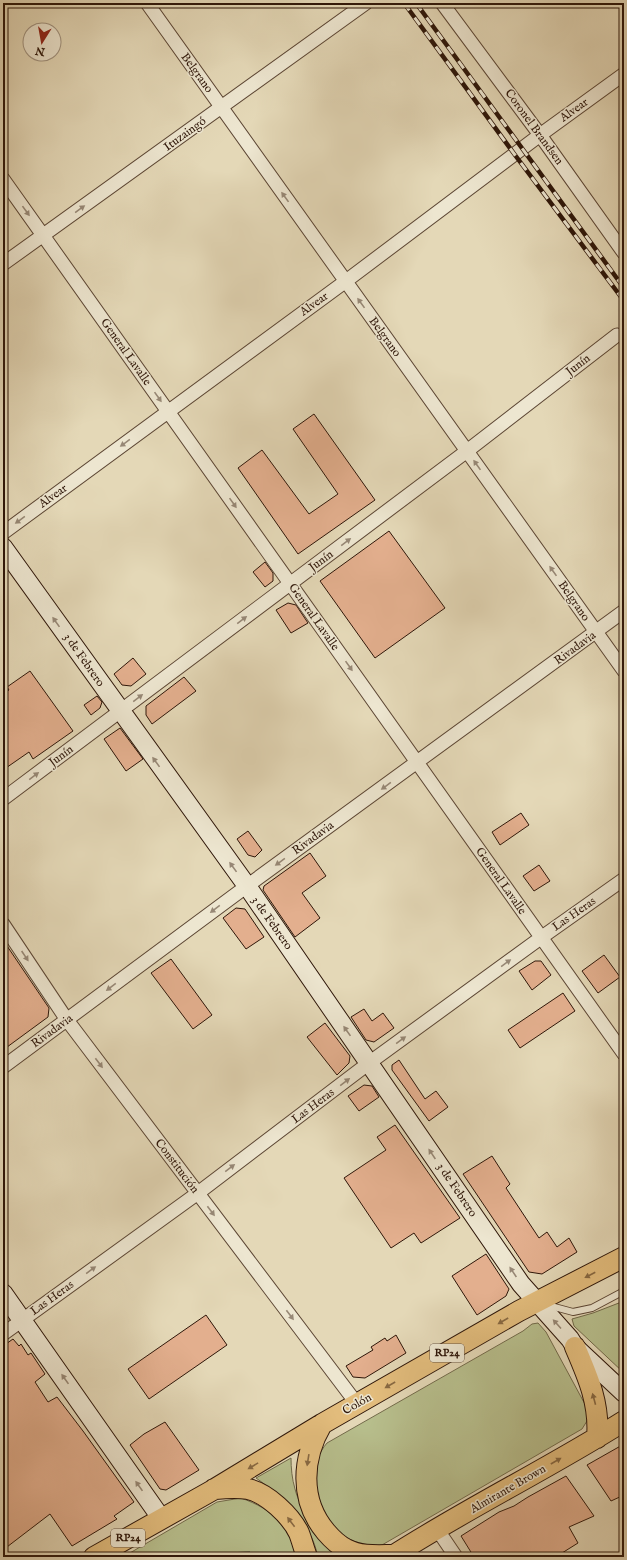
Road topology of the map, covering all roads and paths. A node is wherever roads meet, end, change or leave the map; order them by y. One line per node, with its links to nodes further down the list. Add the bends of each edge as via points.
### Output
1 (147, 3): 5 (street, Belgrano)
2 (366, 3): 5 (street, Ituzaingó)
3 (442, 3): 6 (street, Coronel Brandsen)
4 (624, 74): 6 (street, Alvear)
5 (221, 107): 8 (street, Ituzaingó, one-way to 5); 11 (street, Belgrano, one-way to 5)
6 (540, 135): 9 (street, Coronel Brandsen); 11 (street, Alvear)
7 (3, 179): 8 (street, General Lavalle, one-way to 8)
8 (43, 235): 10 (street, Ituzaingó); 13 (street, General Lavalle, one-way to 13)
9 (624, 253)
10 (3, 264)
11 (346, 281): 13 (street, Alvear); 14 (street, Belgrano, one-way to 11)
12 (617, 335): 14 (street, Junín)
13 (168, 412): 15 (street, Alvear, one-way to 15); 17 (street, General Lavalle, one-way to 17)
14 (467, 451): 17 (street, Junín, one-way to 14); 19 (street, Belgrano, one-way to 14)
15 (3, 533)
16 (3, 547): 21 (street, 3 de Febrero, one-way to 16)
17 (290, 584): 21 (street, Junín, one-way to 17); 22 (street, General Lavalle, one-way to 22)
18 (624, 611): 19 (street, Rivadavia)
19 (596, 632): 20 (street, Belgrano); 22 (street, Rivadavia)
20 (624, 671)
21 (120, 712): 23 (street, Junín, one-way to 21); 25 (street, 3 de Febrero, one-way to 21)
22 (418, 763): 25 (street, Rivadavia, one-way to 25); 27 (street, General Lavalle)
23 (3, 799)
24 (624, 879): 27 (street, Las Heras)
25 (246, 886): 28 (street, Rivadavia, one-way to 28); 30 (street, 3 de Febrero, one-way to 25)
26 (3, 924): 28 (street, Constitución, one-way to 28)
27 (542, 937): 29 (street, General Lavalle); 30 (street, Las Heras, one-way to 27)
28 (67, 1020): 31 (street, Rivadavia); 32 (street, Constitución, one-way to 32)
29 (624, 1054)
30 (369, 1063): 32 (street, Las Heras, one-way to 30); 36 (street, 3 de Febrero, one-way to 30, via 521,1284)
31 (3, 1067)
32 (198, 1193): 37 (street, Las Heras, one-way to 32); 41 (street, Constitución, one-way to 41)
33 (624, 1257): 36 (main road, Colón / RP24, one-way to 36)
34 (624, 1291): 36 (lane, via 592,1308 573,1312)
35 (3, 1293): 37 (street)
36 (537, 1303): 39 (street, 3 de Febrero, one-way to 36); 41 (main road, Colón / RP24, one-way to 41)
37 (23, 1320): 38 (street, Las Heras); 46 (street, one-way to 37)
38 (3, 1334)
39 (575, 1347): 40 (street, 3 de Febrero); 44 (main road, one-way to 39, via 597,1408 586,1371)
40 (624, 1393)
41 (357, 1404): 43 (main road, Colón / RP24)
42 (624, 1421): 44 (main road, Almirante Brown)
43 (322, 1424): 45 (main road, Colón / RP24, one-way to 45); 48 (main road, one-way to 48, via 313,1438 306,1480 308,1498 318,1523 333,1541 347,1550 366,1555)
44 (597, 1438): 47 (main road, Almirante Brown, one-way to 44)
45 (213, 1490): 46 (main road, Colón / RP24); 50 (main road, RP24, one-way to 45, via 299,1533 292,1522 281,1509 262,1495 234,1488)
46 (161, 1518): 49 (main road, Colón / RP24)
47 (437, 1529): 48 (main road, Almirante Brown); 51 (street)
48 (393, 1556)
49 (94, 1557)
50 (307, 1557)
51 (456, 1557)

